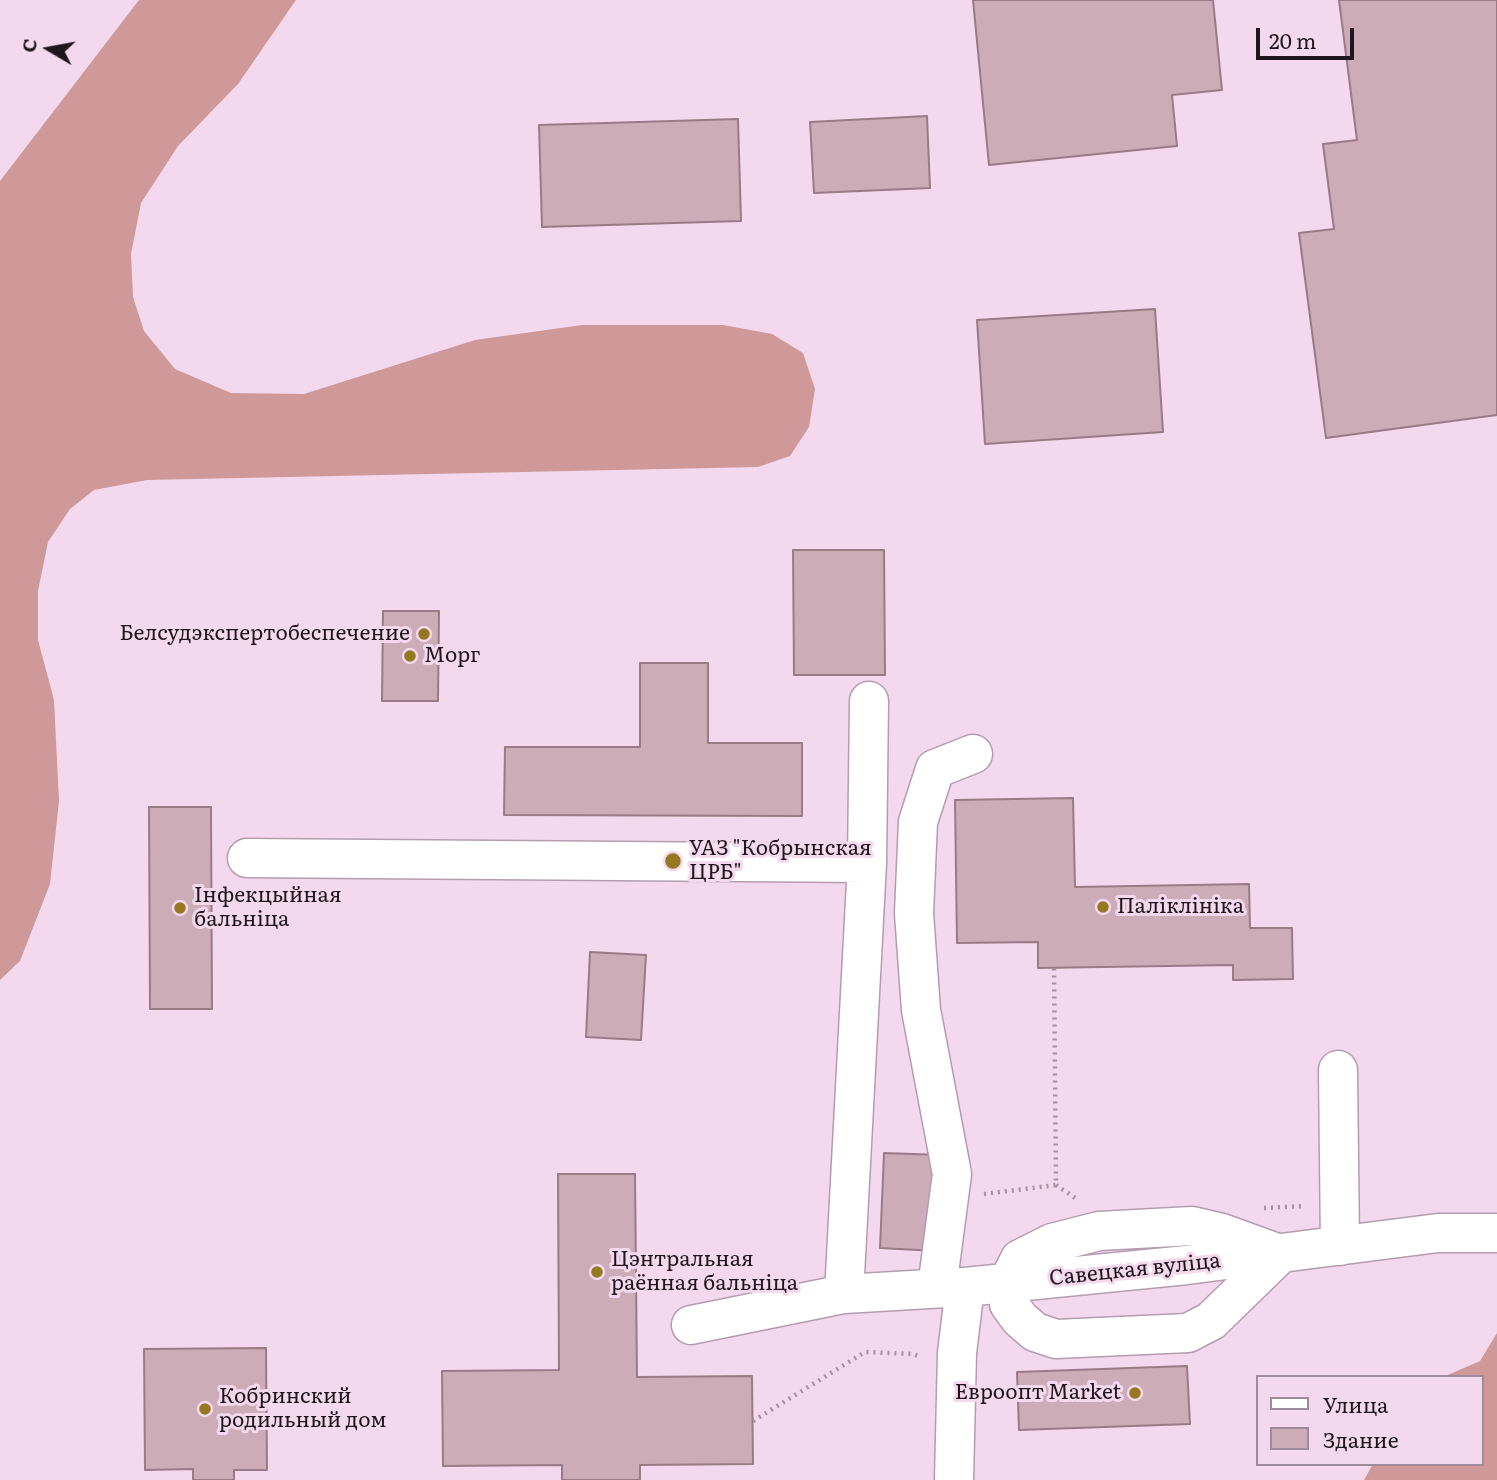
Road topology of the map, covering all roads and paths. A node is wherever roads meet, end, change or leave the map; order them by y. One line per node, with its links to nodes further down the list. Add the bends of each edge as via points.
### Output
1 (869, 701): 4 (street)
2 (972, 754): 16 (street, via 936,769 918,822 914,913 921,1010 951,1174)
3 (247, 858): 4 (street)
4 (867, 863): 17 (street)
5 (1054, 968): 7 (path)
6 (1338, 1070): 10 (street)
7 (1056, 1185): 8 (path); 9 (path)
8 (975, 1195)
9 (1078, 1200)
10 (1340, 1205): 11 (path); 13 (street)
11 (1259, 1208)
12 (1497, 1233): 13 (street, Савецкая вуліца, via 1438,1233)
13 (1340, 1246): 14 (street, Савецкая вуліца)
14 (1280, 1254): 15 (street, Савецкая вуліца); 15 (street, via 1212,1321 1188,1333 1056,1339 1035,1332 1020,1319 1009,1304)
15 (1008, 1282): 16 (street, Савецкая вуліца)
16 (951, 1288): 17 (street, Савецкая вуліца); 21 (street, via 957,1353)
17 (844, 1294): 18 (street, Савецкая вуліца)
18 (691, 1325)
19 (922, 1358): 20 (path, via 865,1352)
20 (752, 1421)
21 (954, 1480)

